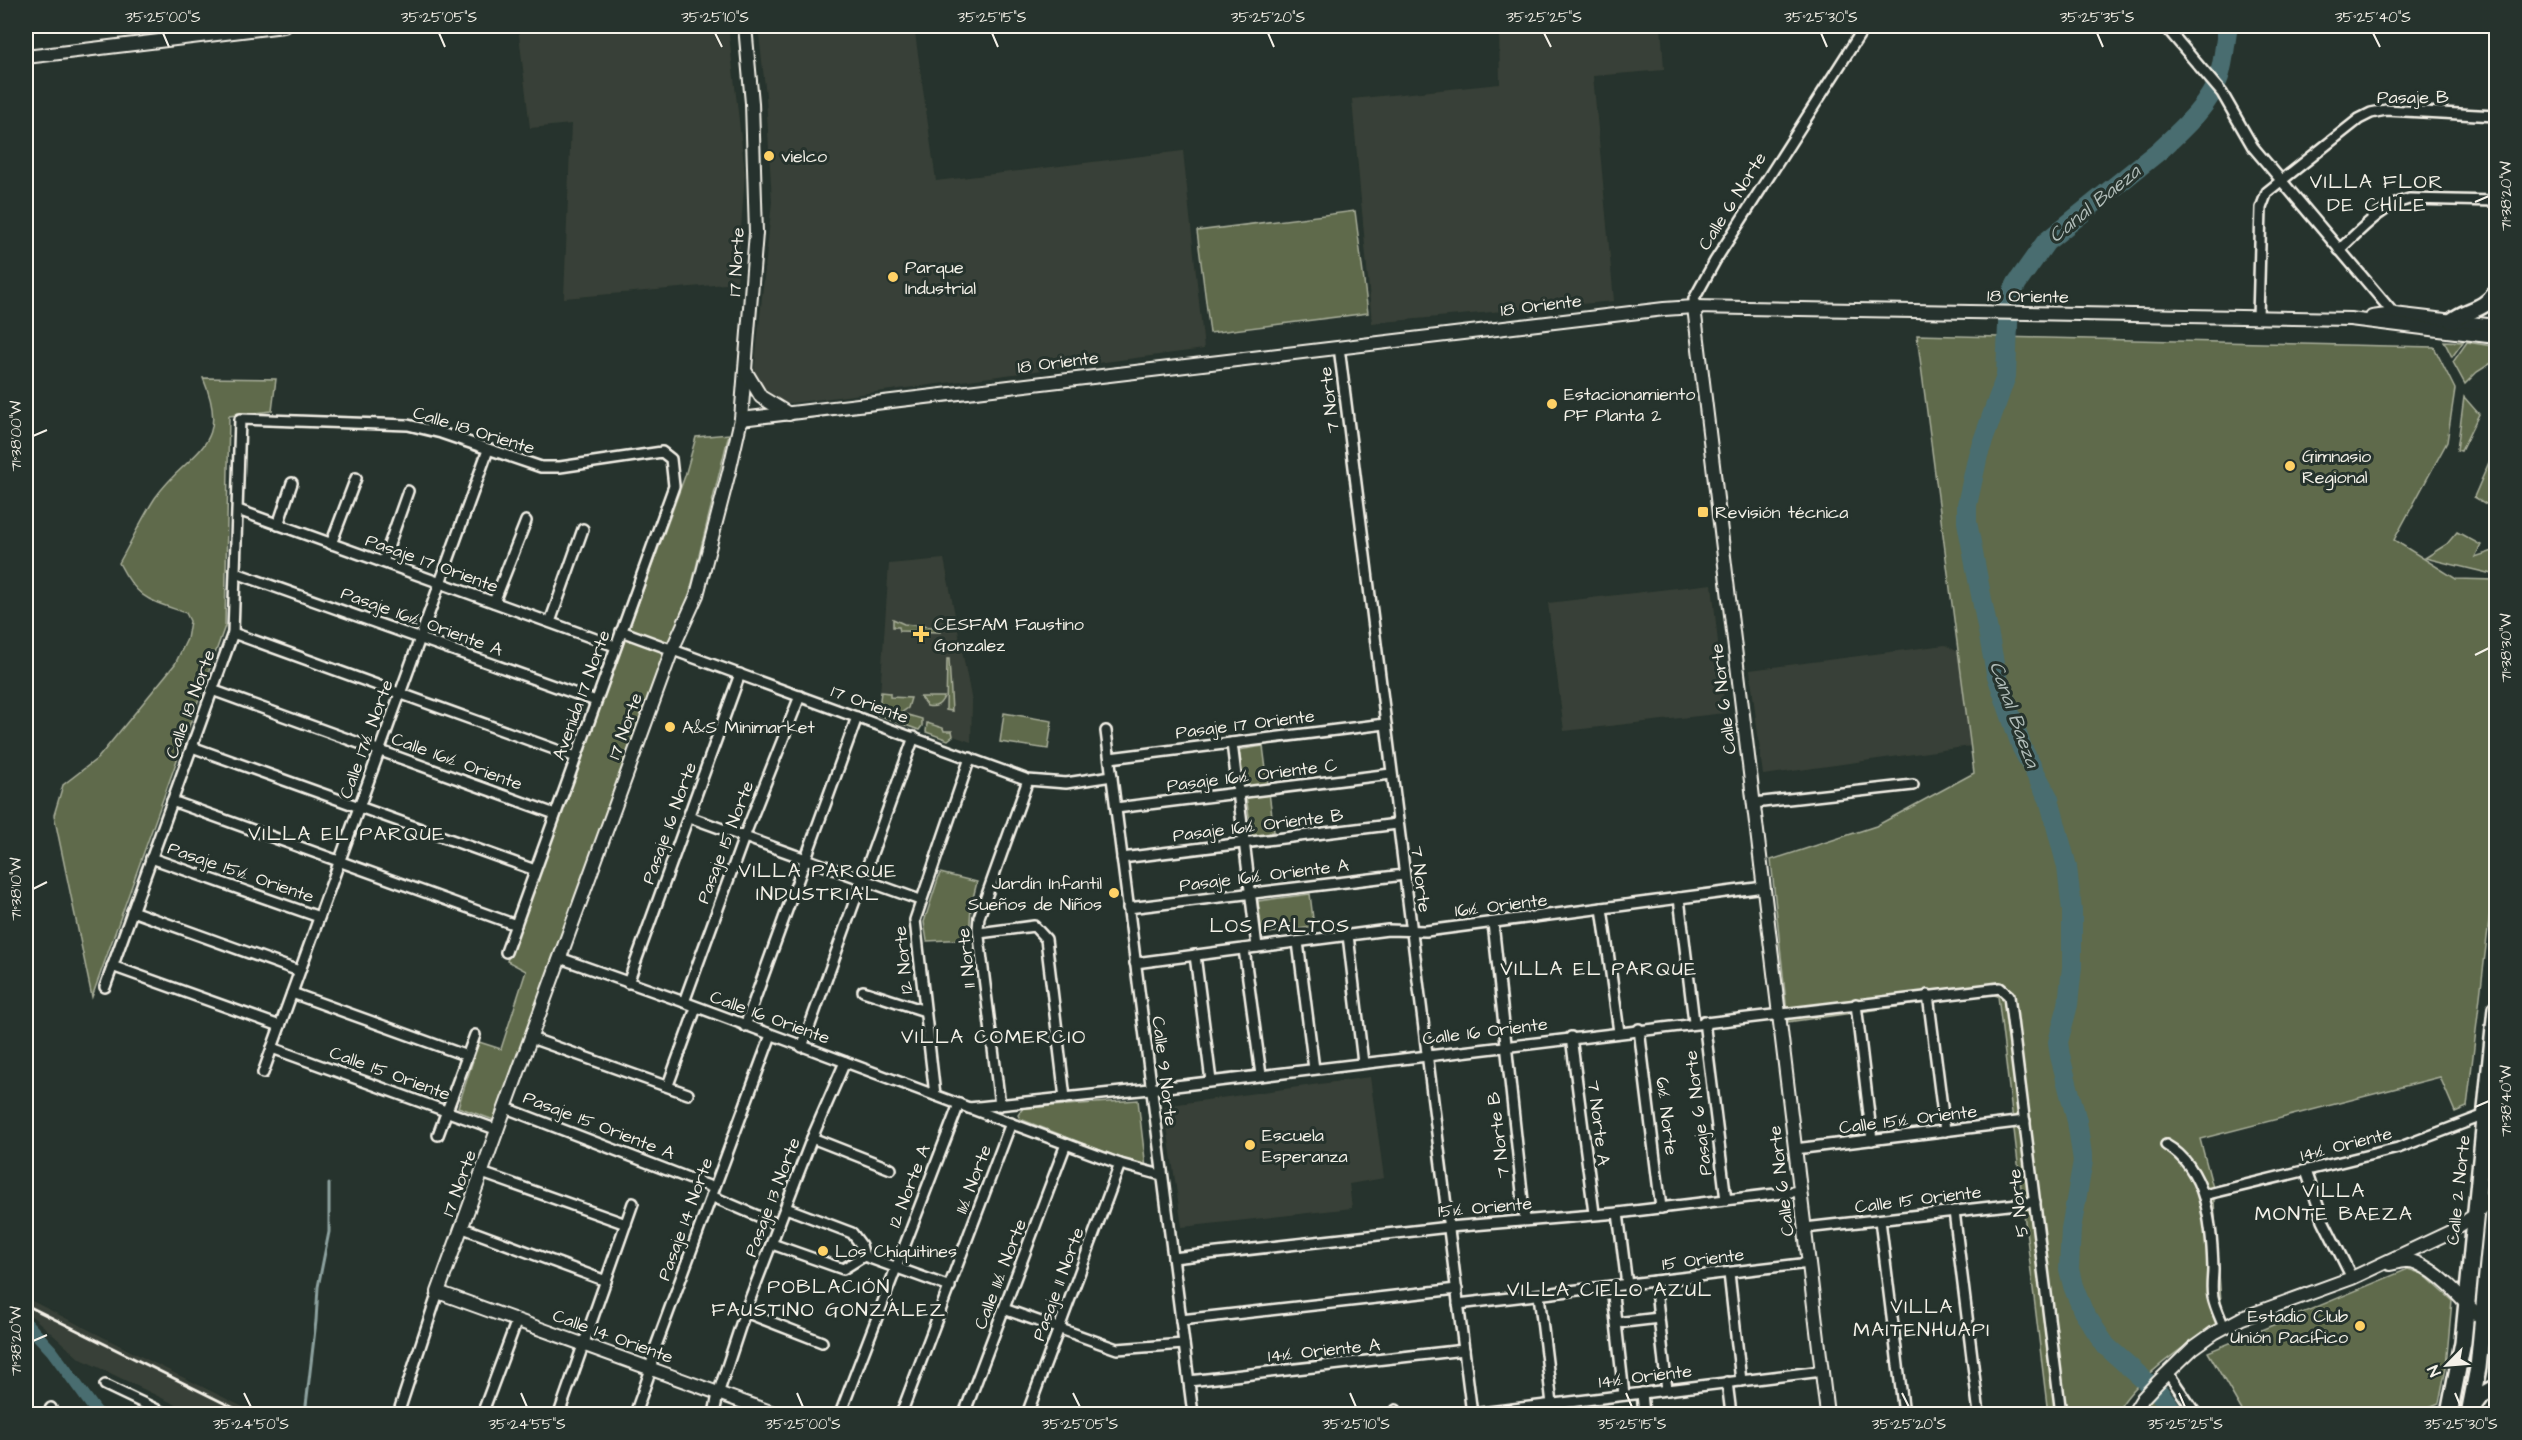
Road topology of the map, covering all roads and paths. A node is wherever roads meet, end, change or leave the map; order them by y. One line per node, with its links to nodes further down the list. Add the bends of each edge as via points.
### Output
1 (284, 26): 5 (street)
2 (745, 26): 19 (street, 17 Norte, via 756,233)
3 (1864, 26): 11 (street, Calle 6 Norte, via 1715,261 1694,299)
4 (2165, 26): 7 (street, via 2222,93 2253,147)
5 (26, 57)
6 (2496, 116): 7 (street, Pasaje B, via 2386,110 2371,113)
7 (2281, 181): 9 (street); 13 (street, Pasaje B, via 2262,201)
8 (2496, 201): 9 (street, via 2402,201 2385,210)
9 (2339, 250): 12 (street)
10 (2496, 293): 15 (main road, via 2477,310)
11 (1694, 307): 13 (street, 18 Oriente); 18 (street, 18 Oriente); 64 (street, Calle 6 Norte)
12 (2394, 314): 14 (street, 18 Oriente); 15 (street, 18 Oriente)
13 (2258, 318): 14 (street, 18 Oriente)
14 (2350, 319): 17 (street, 18 Oriente)
15 (2452, 321): 16 (street, 18 Oriente)
16 (2496, 326)
17 (2496, 337)
18 (1339, 347): 20 (street, 18 Oriente); 49 (street, 7 Norte)
19 (746, 371): 20 (street, via 761,396); 21 (street, 17 Norte)
20 (789, 414): 21 (street, 18 Oriente)
21 (741, 419): 42 (street, 17 Norte, via 697,595)
22 (240, 420): 23 (street, Calle 18 Oriente, via 408,425); 28 (street, Calle 18 Norte)
23 (488, 450): 24 (street, Calle 18 Oriente, via 549,467); 35 (street, Calle 17½ Norte)
24 (662, 452): 38 (street, Avenida 17 Norte, via 671,459 674,486)
25 (356, 478): 32 (street)
26 (292, 483): 30 (street)
27 (408, 490): 33 (street)
28 (238, 510): 30 (street, Pasaje 17 Oriente); 34 (street, Calle 18 Norte)
29 (526, 520): 36 (street)
30 (278, 525): 32 (street, Pasaje 17 Oriente)
31 (583, 529): 37 (street)
32 (331, 544): 33 (street, Pasaje 17 Oriente)
33 (383, 562): 35 (street, Pasaje 17 Oriente)
34 (236, 573): 39 (street, Calle 18 Norte); 40 (street, Pasaje 16½ Oriente A)
35 (440, 583): 36 (street, Pasaje 17 Oriente); 40 (street, Calle 17½ Norte)
36 (495, 602): 37 (street, Pasaje 17 Oriente)
37 (550, 622): 41 (street, Pasaje 17 Oriente)
38 (621, 631): 41 (street, Avenida 17 Norte); 42 (street, 17 Oriente)
39 (233, 633): 44 (street, Calle 18 Norte); 45 (street)
40 (420, 638): 45 (street, Calle 17½ Norte); 47 (street, Pasaje 16½ Oriente A)
41 (615, 646): 47 (street, Avenida 17 Norte)
42 (672, 650): 43 (street, 17 Oriente); 97 (street, 17 Norte)
43 (740, 674): 46 (street, 17 Oriente); 68 (street, Pasaje 16 Norte)
44 (212, 690): 53 (street, Calle 18 Norte); 54 (street, Calle 16½ Oriente)
45 (399, 694): 54 (street, Calle 17½ Norte); 55 (street)
46 (800, 696): 48 (street, 17 Oriente); 70 (street, Pasaje 15 Norte)
47 (596, 701): 55 (street, Avenida 17 Norte)
48 (857, 717): 51 (street, 17 Oriente); 74 (street)
49 (1385, 724): 52 (street, Pasaje 17 Oriente); 58 (street, 7 Norte)
50 (1106, 731): 57 (street, Calle 9 Norte)
51 (914, 737): 56 (street, 17 Oriente); 78 (street)
52 (1232, 743): 57 (street, Pasaje 17 Oriente); 62 (street)
53 (192, 747): 63 (street, Calle 18 Norte); 65 (street)
54 (379, 750): 65 (street, Calle 17½ Norte); 67 (street, Calle 16½ Oriente)
55 (576, 757): 67 (street, Avenida 17 Norte)
56 (970, 758): 60 (street, 17 Oriente); 82 (street, 12 Norte)
57 (1110, 758): 59 (street, Calle 9 Norte)
58 (1391, 774): 62 (street, Pasaje 16½ Oriente C); 69 (street, 7 Norte)
59 (1112, 776): 60 (street, 17 Oriente, via 1066,783); 66 (street, Calle 9 Norte)
60 (1028, 780): 90 (street, 11 Norte, via 982,903)
61 (1913, 785): 64 (street)
62 (1238, 793): 66 (street, Pasaje 16½ Oriente C); 71 (street)
63 (172, 801): 72 (street, Calle 18 Norte); 75 (street)
64 (1754, 803): 79 (street, Calle 6 Norte)
65 (358, 807): 75 (street, Calle 17½ Norte); 76 (street)
66 (1116, 808): 73 (street, Calle 9 Norte)
67 (555, 814): 76 (street, Avenida 17 Norte)
68 (689, 818): 70 (street); 101 (street, Pasaje 16 Norte)
69 (1397, 824): 71 (street, Pasaje 16½ Oriente B); 77 (street, 7 Norte)
70 (744, 837): 74 (street); 107 (street, Pasaje 15 Norte)
71 (1244, 843): 73 (street, Pasaje 16½ Oriente B); 80 (street)
72 (151, 858): 85 (street, Calle 18 Norte); 86 (street, Pasaje 15½ Oriente)
73 (1122, 858): 83 (street, Calle 9 Norte)
74 (805, 860): 78 (street); 115 (street)
75 (339, 861): 86 (street, Calle 17½ Norte); 88 (street)
76 (535, 870): 88 (street, Avenida 17 Norte)
77 (1404, 875): 80 (street, Pasaje 16½ Oriente A); 89 (street, 7 Norte)
78 (862, 880): 82 (street); 123 (street)
79 (1764, 887): 81 (street, 16½ Oriente); 112 (street, Calle 6 Norte)
80 (1250, 893): 83 (street, Pasaje 16½ Oriente A); 93 (street)
81 (1679, 898): 84 (street, 16½ Oriente); 113 (street, Pasaje 6 Norte)
82 (920, 900): 111 (street, 12 Norte, via 914,926)
83 (1128, 908): 98 (street, Calle 9 Norte)
84 (1602, 908): 87 (street, 16½ Oriente); 117 (street)
85 (132, 911): 99 (street, Calle 18 Norte); 100 (street)
86 (319, 917): 100 (street, Calle 17½ Norte)
87 (1493, 923): 89 (street, 16½ Oriente); 122 (street, 7 Norte B)
88 (516, 925): 95 (street, Avenida 17 Norte)
89 (1410, 932): 91 (street, 16½ Oriente, via 1388,930); 125 (street, 7 Norte)
90 (979, 933): 137 (street, via 1034,926 1046,939); 139 (street, 11 Norte)
91 (1348, 935): 92 (street, 16½ Oriente); 128 (street)
92 (1298, 942): 93 (street, 16½ Oriente); 129 (street)
93 (1257, 947): 94 (street, 16½ Oriente)
94 (1244, 949): 96 (street, 16½ Oriente); 131 (street)
95 (506, 952)
96 (1195, 955): 98 (street, 16½ Oriente); 132 (street)
97 (560, 958): 101 (street, Calle 16 Oriente); 121 (street, 17 Norte)
98 (1135, 963): 134 (street, Calle 9 Norte)
99 (112, 966): 102 (street, Calle 18 Norte); 114 (street)
100 (299, 971): 105 (street, Calle 17½ Norte)
101 (628, 983): 107 (street, Calle 16 Oriente)
102 (105, 987)
103 (2004, 990): 106 (street, Calle 16 Oriente, via 1996,987); 144 (street, 5 Norte, via 2009,996)
104 (863, 991): 111 (street)
105 (292, 993): 114 (street, Calle 17½ Norte); 126 (street)
106 (1928, 995): 108 (street, Calle 16 Oriente); 147 (street)
107 (684, 1002): 109 (street, Calle 16 Oriente)
108 (1856, 1004): 112 (street, Calle 16 Oriente); 150 (street)
109 (696, 1008): 115 (street, Calle 16 Oriente); 133 (street)
110 (2496, 1008): 143 (main road, Calle 2 Norte)
111 (925, 1011): 136 (street, 12 Norte)
112 (1779, 1013): 113 (street, Calle 16 Oriente); 153 (street, Calle 6 Norte)
113 (1699, 1022): 116 (street, Calle 16 Oriente); 163 (street, Pasaje 6 Norte)
114 (280, 1026): 124 (street, Calle 17½ Norte)
115 (745, 1026): 119 (street, Calle 16 Oriente)
116 (1639, 1029): 117 (street, Calle 16 Oriente); 167 (street, 6½ Norte)
117 (1618, 1032): 120 (street, Calle 16 Oriente)
118 (475, 1035): 126 (street)
119 (771, 1035): 123 (street, Calle 16 Oriente); 161 (street, Pasaje 14 Norte)
120 (1572, 1037): 122 (street, Calle 16 Oriente); 170 (street, 7 Norte A)
121 (531, 1038): 133 (street); 140 (street, 17 Norte)
122 (1505, 1045): 125 (street, Calle 16 Oriente); 172 (street, 7 Norte B)
123 (802, 1047): 127 (street, Calle 16 Oriente)
124 (272, 1048): 130 (street, Calle 17½ Norte); 142 (street, Calle 15 Oriente)
125 (1428, 1054): 128 (street, Calle 16 Oriente); 176 (street, 7 Norte)
126 (467, 1056): 142 (street)
127 (845, 1062): 136 (street, Calle 16 Oriente); 149 (street, Pasaje 13 Norte)
128 (1363, 1063): 129 (street, Calle 16 Oriente)
129 (1314, 1069): 131 (street, Calle 16 Oriente)
130 (263, 1073)
131 (1261, 1075): 132 (street, Calle 16 Oriente)
132 (1211, 1081): 134 (street, Calle 16 Oriente)
133 (668, 1085): 135 (street)
134 (1150, 1089): 137 (street, Calle 16 Oriente); 158 (street, Calle 9 Norte)
135 (688, 1094)
136 (936, 1095): 138 (street, Calle 16 Oriente)
137 (1065, 1098): 139 (street, Calle 16 Oriente)
138 (958, 1104): 141 (street, Calle 16 Oriente); 184 (street, 12 Norte A)
139 (1000, 1105): 141 (street, Calle 16 Oriente)
140 (506, 1108): 146 (street, 17 Norte); 161 (street, Pasaje 15 Oriente A)
141 (969, 1108): 145 (street, Calle 16 Oriente)
142 (447, 1112): 146 (street, Calle 15 Oriente); 148 (street)
143 (2485, 1115): 156 (street, 14½ Oriente, via 2405,1146); 171 (main road, Calle 2 Norte)
144 (2025, 1121): 147 (street, Calle 15½ Oriente); 164 (street, 5 Norte)
145 (1011, 1124): 151 (street, Calle 16 Oriente); 191 (street, 11½ Norte)
146 (498, 1130): 157 (street, 17 Norte)
147 (1945, 1131): 150 (street, Calle 15½ Oriente)
148 (438, 1135)
149 (812, 1138): 155 (street); 166 (street, Pasaje 13 Norte)
150 (1872, 1140): 153 (street, Calle 15½ Oriente)
151 (1066, 1144): 154 (street, Calle 16 Oriente); 197 (street, Calle 11½ Norte)
152 (2166, 1145): 162 (street, via 2176,1151)
153 (1796, 1149): 160 (street, Calle 6 Norte)
154 (1120, 1164): 158 (street, Calle 16 Oriente); 205 (street, Pasaje 11 Norte)
155 (891, 1169)
156 (2306, 1171): 162 (street, 14½ Oriente); 186 (street, via 2323,1220)
157 (482, 1173): 174 (street); 177 (street, 17 Norte)
158 (1161, 1175): 181 (street, Calle 9 Norte)
159 (2496, 1186): 171 (street); 203 (main road, Calle 2 Norte)
160 (1800, 1191): 163 (street, 15½ Oriente); 178 (street, Calle 6 Norte)
161 (713, 1192): 175 (street, Pasaje 15 Oriente A); 211 (street, Pasaje 14 Norte, via 653,1354)
162 (2208, 1194): 204 (street, via 2213,1298)
163 (1726, 1200): 167 (street, 15½ Oriente)
164 (2035, 1202): 168 (street, Calle 15 Oriente); 244 (street, 5 Norte)
165 (633, 1203): 174 (street)
166 (786, 1208): 175 (street, Pasaje 13 Norte); 180 (street, via 852,1233)
167 (1661, 1208): 169 (street, 15½ Oriente)
168 (1954, 1211): 173 (street, Calle 15 Oriente); 243 (street)
169 (1618, 1213): 170 (street, 15½ Oriente); 189 (street)
170 (1594, 1214): 172 (street, 15½ Oriente)
171 (2475, 1215): 183 (street, via 2450,1232); 196 (main road, Calle 2 Norte)
172 (1525, 1220): 176 (street, 15½ Oriente)
173 (1880, 1220): 178 (street, Calle 15 Oriente); 242 (street)
174 (626, 1224): 187 (street)
175 (779, 1225): 179 (street, Pasaje 13 Norte)
176 (1449, 1227): 181 (street, 15½ Oriente); 192 (street, 7 Norte)
177 (463, 1228): 187 (street); 193 (street, 17 Norte)
178 (1805, 1228): 182 (street, Calle 6 Norte)
179 (772, 1244): 180 (street, via 843,1269); 198 (street, Pasaje 13 Norte)
180 (864, 1256): 184 (street)
181 (1173, 1258): 201 (street, Calle 9 Norte)
182 (1809, 1263): 185 (street, 15 Oriente); 212 (street, Calle 6 Norte)
183 (2380, 1266): 186 (street); 196 (street, via 2416,1262 2434,1273)
184 (895, 1267): 191 (street); 232 (street, 12 Norte A)
185 (1729, 1273): 188 (street, 15 Oriente); 214 (street)
186 (2352, 1278): 204 (street)
187 (606, 1281): 208 (street)
188 (1655, 1281): 189 (street, 15 Oriente); 199 (street)
189 (1627, 1285): 190 (street, 15 Oriente)
190 (1612, 1286): 194 (street, 15 Oriente); 202 (street)
191 (950, 1287): 233 (street, 11½ Norte)
192 (1456, 1289): 195 (street, 7 Norte); 201 (street)
193 (438, 1292): 200 (street, Calle 14 Oriente); 226 (street, 17 Norte)
194 (1539, 1295): 195 (street, 15 Oriente); 223 (street)
195 (1458, 1304): 210 (street, 7 Norte)
196 (2467, 1306): 203 (street); 247 (main road, Calle 2 Norte)
197 (1005, 1309): 205 (street); 234 (street, Calle 11½ Norte)
198 (745, 1312): 207 (street); 221 (street, Pasaje 13 Norte)
199 (1659, 1318): 202 (street); 219 (street)
200 (517, 1320): 208 (street, Calle 14 Oriente); 227 (street)
201 (1180, 1320): 209 (street, Calle 9 Norte)
202 (1616, 1323): 222 (street)
203 (2484, 1323): 206 (street); 224 (main road, Calle 2 Norte)
204 (2224, 1327): 213 (street, via 2193,1348)
205 (1059, 1329): 209 (street, via 1117,1349); 235 (street, Pasaje 11 Norte)
206 (2496, 1336)
207 (822, 1342)
208 (584, 1344): 211 (street, Calle 14 Oriente); 228 (street)
209 (1184, 1344): 215 (street, Calle 9 Norte)
210 (1464, 1350): 215 (street, 14½ Oriente A); 237 (street, 7 Norte)
211 (651, 1369): 221 (street, Calle 14 Oriente); 229 (street, Pasaje 14 Norte)
212 (1822, 1371): 214 (street, 14½ Oriente); 241 (street, Calle 6 Norte)
213 (2168, 1373): 245 (street); 246 (street)
214 (1741, 1381): 216 (street, 14½ Oriente)
215 (1189, 1382): 236 (street, Calle 9 Norte)
216 (1727, 1383): 219 (street, 14½ Oriente); 240 (street)
217 (105, 1384): 225 (street)
218 (2496, 1387): 224 (main road, via 2482,1395)
219 (1668, 1390): 220 (street, 14½ Oriente)
220 (1642, 1393): 222 (street, 14½ Oriente); 239 (street)
221 (718, 1394): 230 (street, Pasaje 13 Norte); 231 (street, Calle 14 Oriente)
222 (1624, 1395): 223 (street, 14½ Oriente)
223 (1555, 1404): 237 (street, 14½ Oriente); 238 (street)
224 (2469, 1413)
225 (166, 1414)
226 (398, 1414)
227 (482, 1414)
228 (559, 1414)
229 (635, 1414)
230 (714, 1414)
231 (776, 1414)
232 (840, 1414)
233 (901, 1414)
234 (964, 1414)
235 (1027, 1414)
236 (1193, 1414)
237 (1472, 1414)
238 (1559, 1414)
239 (1644, 1414)
240 (1731, 1414)
241 (1827, 1414)
242 (1904, 1414)
243 (1979, 1414)
244 (2061, 1414)
245 (2133, 1414)
246 (2196, 1414)
247 (2450, 1414)

